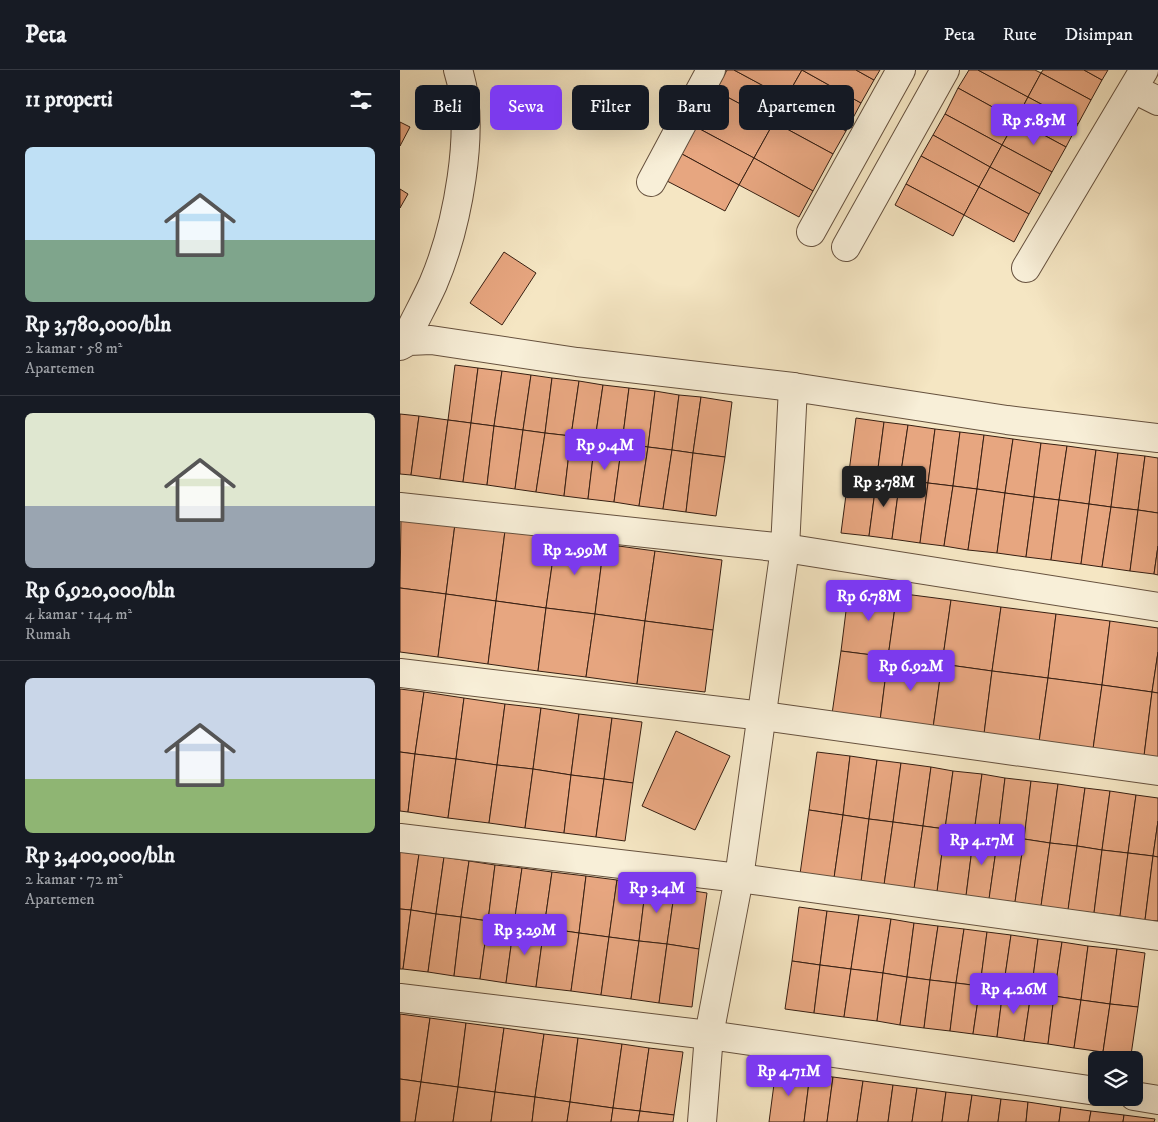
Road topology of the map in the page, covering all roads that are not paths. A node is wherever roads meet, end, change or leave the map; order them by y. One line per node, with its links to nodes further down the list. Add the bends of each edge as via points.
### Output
1 (458, 70): 13 (street, via 466,126 460,186 433,284)
2 (711, 70): 7 (street)
3 (901, 70): 8 (street)
4 (945, 70): 9 (street)
5 (1139, 80): 6 (street); 12 (street)
6 (1158, 101)
7 (650, 182)
8 (829, 202): 9 (street); 10 (street)
9 (861, 221): 11 (street)
10 (811, 232)
11 (846, 247)
12 (1026, 268)
13 (402, 344): 14 (street, via 431,340 577,362)
14 (793, 388): 15 (street, via 1007,420); 17 (street)
15 (1158, 438)
16 (400, 507): 17 (street)
17 (785, 548): 18 (street); 20 (street)
18 (1158, 607)
19 (400, 673): 20 (street)
20 (763, 716): 21 (street); 23 (street)
21 (1158, 771)
22 (400, 838): 23 (street)
23 (739, 878): 24 (street); 26 (street)
24 (1158, 936)
25 (400, 998): 26 (street)
26 (709, 1035): 27 (street); 30 (street)
27 (1088, 1090)
28 (1143, 1098): 29 (street)
29 (1158, 1100)
30 (702, 1122)

